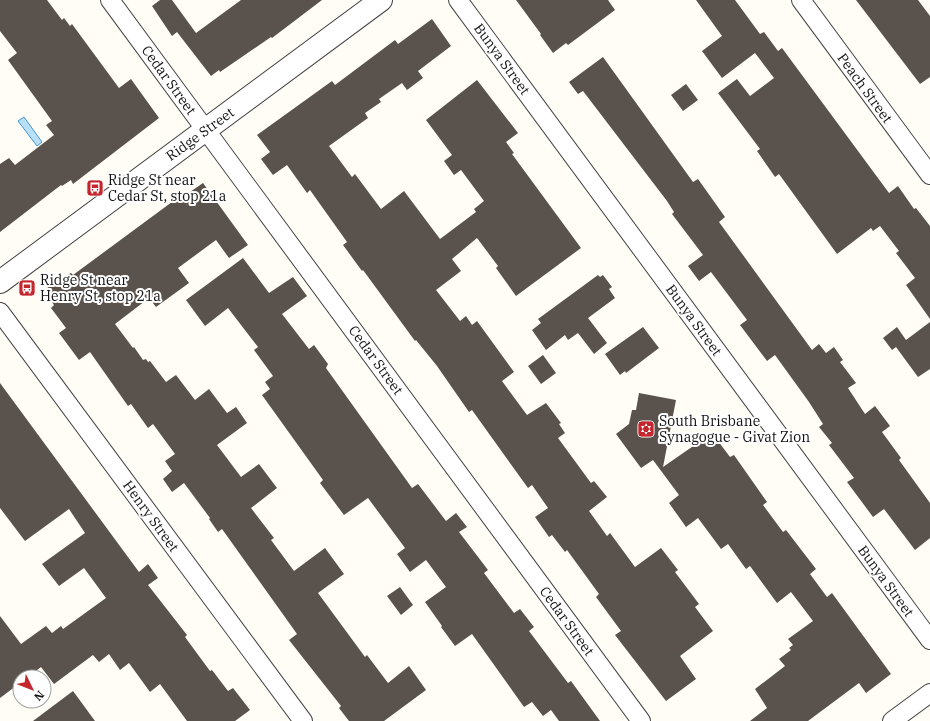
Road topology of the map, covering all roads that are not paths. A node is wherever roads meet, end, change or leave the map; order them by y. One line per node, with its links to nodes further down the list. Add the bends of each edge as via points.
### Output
1 (110, 0): 5 (street, Cedar Street)
2 (381, 0): 5 (street, Ridge Street)
3 (458, 0): 9 (street, Bunya Street)
4 (801, 0): 6 (street, Peach Street)
5 (206, 129): 7 (street, Ridge Street); 12 (street, Cedar Street)
6 (930, 175)
7 (0, 282)
8 (0, 312): 11 (street, Henry Street)
9 (930, 640)
10 (930, 693): 13 (street)
11 (303, 721)
12 (641, 721)
13 (892, 721)

